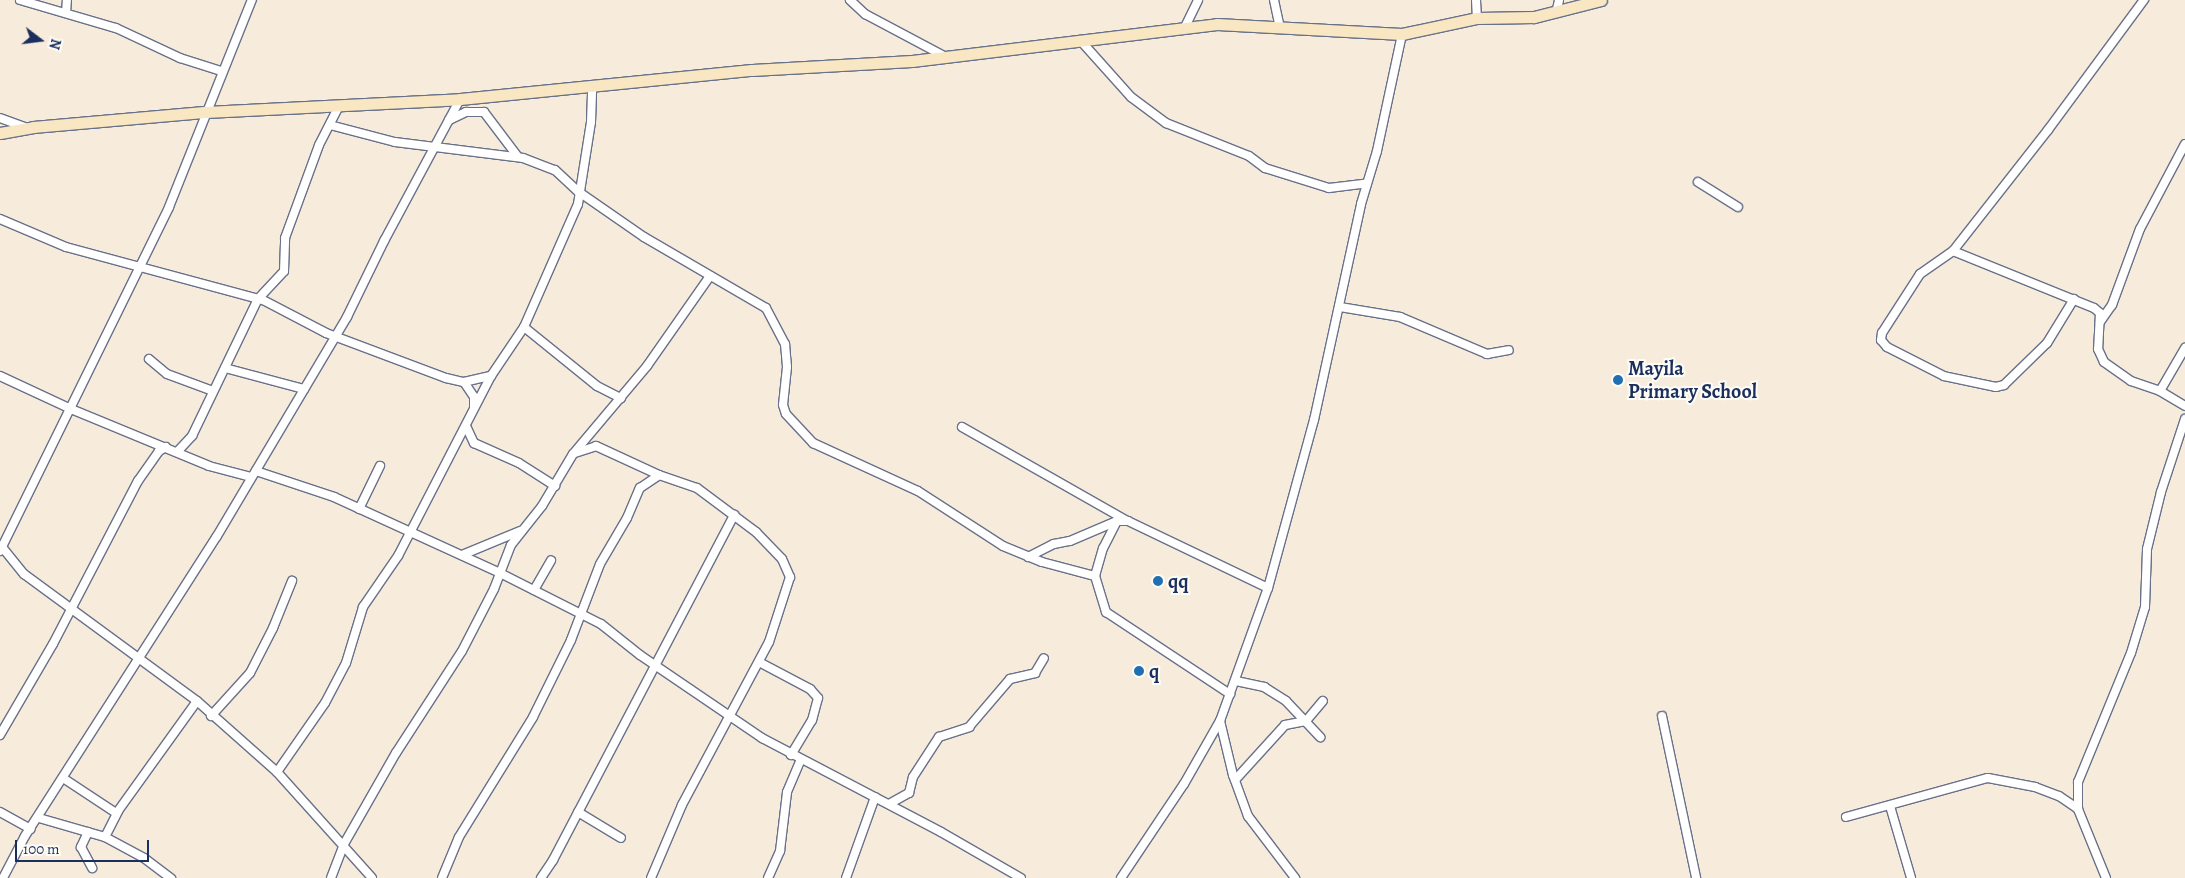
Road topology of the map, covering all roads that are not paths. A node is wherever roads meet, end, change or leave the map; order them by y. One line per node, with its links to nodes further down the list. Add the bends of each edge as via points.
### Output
1 (20, 0): 11 (street)
2 (68, 0): 11 (street)
3 (252, 0): 18 (street)
4 (850, 0): 17 (street, via 865,14)
5 (1198, 0): 14 (street)
6 (1274, 0): 13 (street)
7 (1476, 0): 12 (street)
8 (1601, 0): 10 (street)
9 (2144, 0): 36 (street)
10 (1558, 5): 12 (street, via 1524,18)
11 (66, 13): 18 (street, via 116,28 180,58)
12 (1477, 18): 15 (street)
13 (1280, 28): 14 (street, via 1217,24); 15 (street)
14 (1184, 29): 16 (street)
15 (1402, 34): 32 (street)
16 (1080, 40): 17 (street); 32 (street, via 1131,97 1166,123 1249,156 1265,168 1329,188)
17 (945, 57): 19 (street, via 752,70)
18 (221, 71): 22 (street)
19 (592, 88): 20 (street); 33 (street, via 591,122)
20 (460, 99): 21 (street); 24 (street)
21 (339, 106): 22 (street); 25 (street)
22 (206, 112): 26 (street); 37 (street, via 178,188)
23 (0, 118): 26 (street)
24 (445, 123): 29 (street); 30 (street, via 466,112 484,112)
25 (330, 125): 29 (street, via 395,142); 39 (street, via 285,238 284,271)
26 (26, 128): 27 (street)
27 (0, 133)
28 (2185, 144): 42 (street, via 2140,228 2112,306)
29 (434, 148): 30 (street); 44 (street, via 384,240 360,293)
30 (518, 157): 33 (street, via 555,170)
31 (1698, 182): 34 (street)
32 (1367, 183): 41 (street)
33 (579, 192): 38 (street, via 644,237); 43 (street, via 570,227 554,255)
34 (1738, 206)
35 (0, 219): 37 (street, via 66,247)
36 (1953, 251): 40 (street); 40 (street, via 1920,274 1880,337 1886,347 1944,376 1982,386 2004,385 2047,343)
37 (140, 269): 39 (street); 57 (street)
38 (710, 276): 55 (street); 77 (street, via 756,301 771,315 787,356 783,404 790,421 813,443 918,491 975,530)
39 (258, 299): 44 (street); 48 (street)
40 (2074, 299): 42 (street, via 2097,310)
41 (1340, 307): 46 (street, via 1400,317 1487,354); 82 (street, via 1314,420)
42 (2100, 323): 54 (street, via 2098,348 2104,362 2131,381)
43 (524, 327): 50 (street); 55 (street, via 597,386)
44 (334, 336): 51 (street); 52 (street)
45 (2185, 348): 54 (street)
46 (1509, 350)
47 (149, 359): 53 (street, via 167,374)
48 (226, 368): 52 (street); 53 (street)
49 (0, 376): 57 (street)
50 (491, 376): 51 (street); 58 (street)
51 (464, 382): 58 (street, via 474,397)
52 (304, 389): 66 (street)
53 (213, 391): 63 (street, via 192,436)
54 (2160, 391): 56 (street)
55 (621, 398): 64 (street)
56 (2185, 406)
57 (71, 409): 62 (street); 75 (street)
58 (474, 410): 60 (street)
59 (2185, 419): 109 (street, via 2161,492 2147,549 2145,607 2131,653 2078,782)
60 (466, 426): 68 (street, via 474,443 519,463); 73 (street)
61 (962, 427): 72 (street)
62 (166, 446): 63 (street); 84 (street, via 138,480)
63 (178, 452): 66 (street, via 209,466)
64 (574, 454): 67 (street, via 596,446); 68 (street)
65 (380, 466): 69 (street)
66 (254, 474): 69 (street, via 305,485); 87 (street)
67 (659, 475): 70 (street, via 697,488); 85 (street, via 640,488 600,564)
68 (555, 486): 74 (street)
69 (359, 509): 73 (street)
70 (734, 515): 88 (street, via 782,559 790,577 782,606); 89 (street)
71 (1117, 521): 72 (street); 77 (street); 80 (street, via 1102,548)
72 (1128, 521): 82 (street)
73 (408, 531): 76 (street); 103 (street, via 398,556 363,607 341,674)
74 (521, 531): 76 (street); 79 (street, via 511,545)
75 (1, 549): 84 (street, via 24,574)
76 (462, 555): 79 (street)
77 (1028, 557): 80 (street)
78 (551, 560): 83 (street)
79 (500, 573): 83 (street); 119 (street, via 462,651 396,753)
80 (1095, 576): 91 (street, via 1101,602 1113,618)
81 (292, 581): 95 (street, via 250,673)
82 (1268, 588): 90 (street)
83 (534, 590): 85 (street)
84 (70, 608): 87 (street); 99 (street)
85 (581, 613): 89 (street, via 610,630); 125 (street, via 533,717 459,836)
86 (1044, 658): 107 (street, via 1035,673 1010,678 969,727 939,737 913,777 909,793)
87 (141, 659): 92 (street); 104 (street)
88 (758, 662): 94 (street); 101 (street, via 810,689 818,698 812,720)
89 (654, 665): 94 (street); 111 (street)
90 (1236, 680): 91 (street); 98 (street, via 1264,687)
91 (1230, 694): 97 (street)
92 (197, 701): 95 (street); 112 (street)
93 (1324, 701): 98 (street)
94 (728, 715): 101 (street); 127 (street, via 682,805)
95 (210, 716): 103 (street)
96 (1662, 716): 133 (street)
97 (1220, 721): 105 (street); 131 (street, via 1184,784)
98 (1306, 721): 100 (street); 105 (street, via 1285,725)
99 (0, 735)
100 (1320, 737)
101 (791, 755): 102 (street)
102 (800, 760): 106 (street); 128 (street, via 787,792 780,850)
103 (278, 772): 119 (street)
104 (63, 778): 112 (street); 114 (street)
105 (1235, 780): 132 (street, via 1248,816)
106 (875, 797): 107 (street); 129 (street)
107 (889, 804): 130 (street)
108 (1890, 806): 109 (street, via 1988,778 2035,787 2059,796); 113 (street); 134 (street)
109 (2078, 809): 135 (street)
110 (0, 812): 115 (street)
111 (578, 812): 118 (street); 126 (street)
112 (116, 813): 117 (street)
113 (1846, 817)
114 (39, 818): 115 (street); 116 (street)
115 (31, 829): 121 (street)
116 (88, 832): 117 (street); 120 (street, via 81,848)
117 (105, 837): 122 (street, via 144,858)
118 (621, 838)
119 (344, 844): 123 (street); 124 (street)
120 (92, 868)
121 (3, 878)
122 (171, 878)
123 (331, 878)
124 (372, 878)
125 (442, 878)
126 (541, 878)
127 (650, 878)
128 (768, 878)
129 (846, 878)
130 (1021, 878)
131 (1122, 878)
132 (1295, 878)
133 (1696, 878)
134 (1911, 878)
135 (2106, 878)

